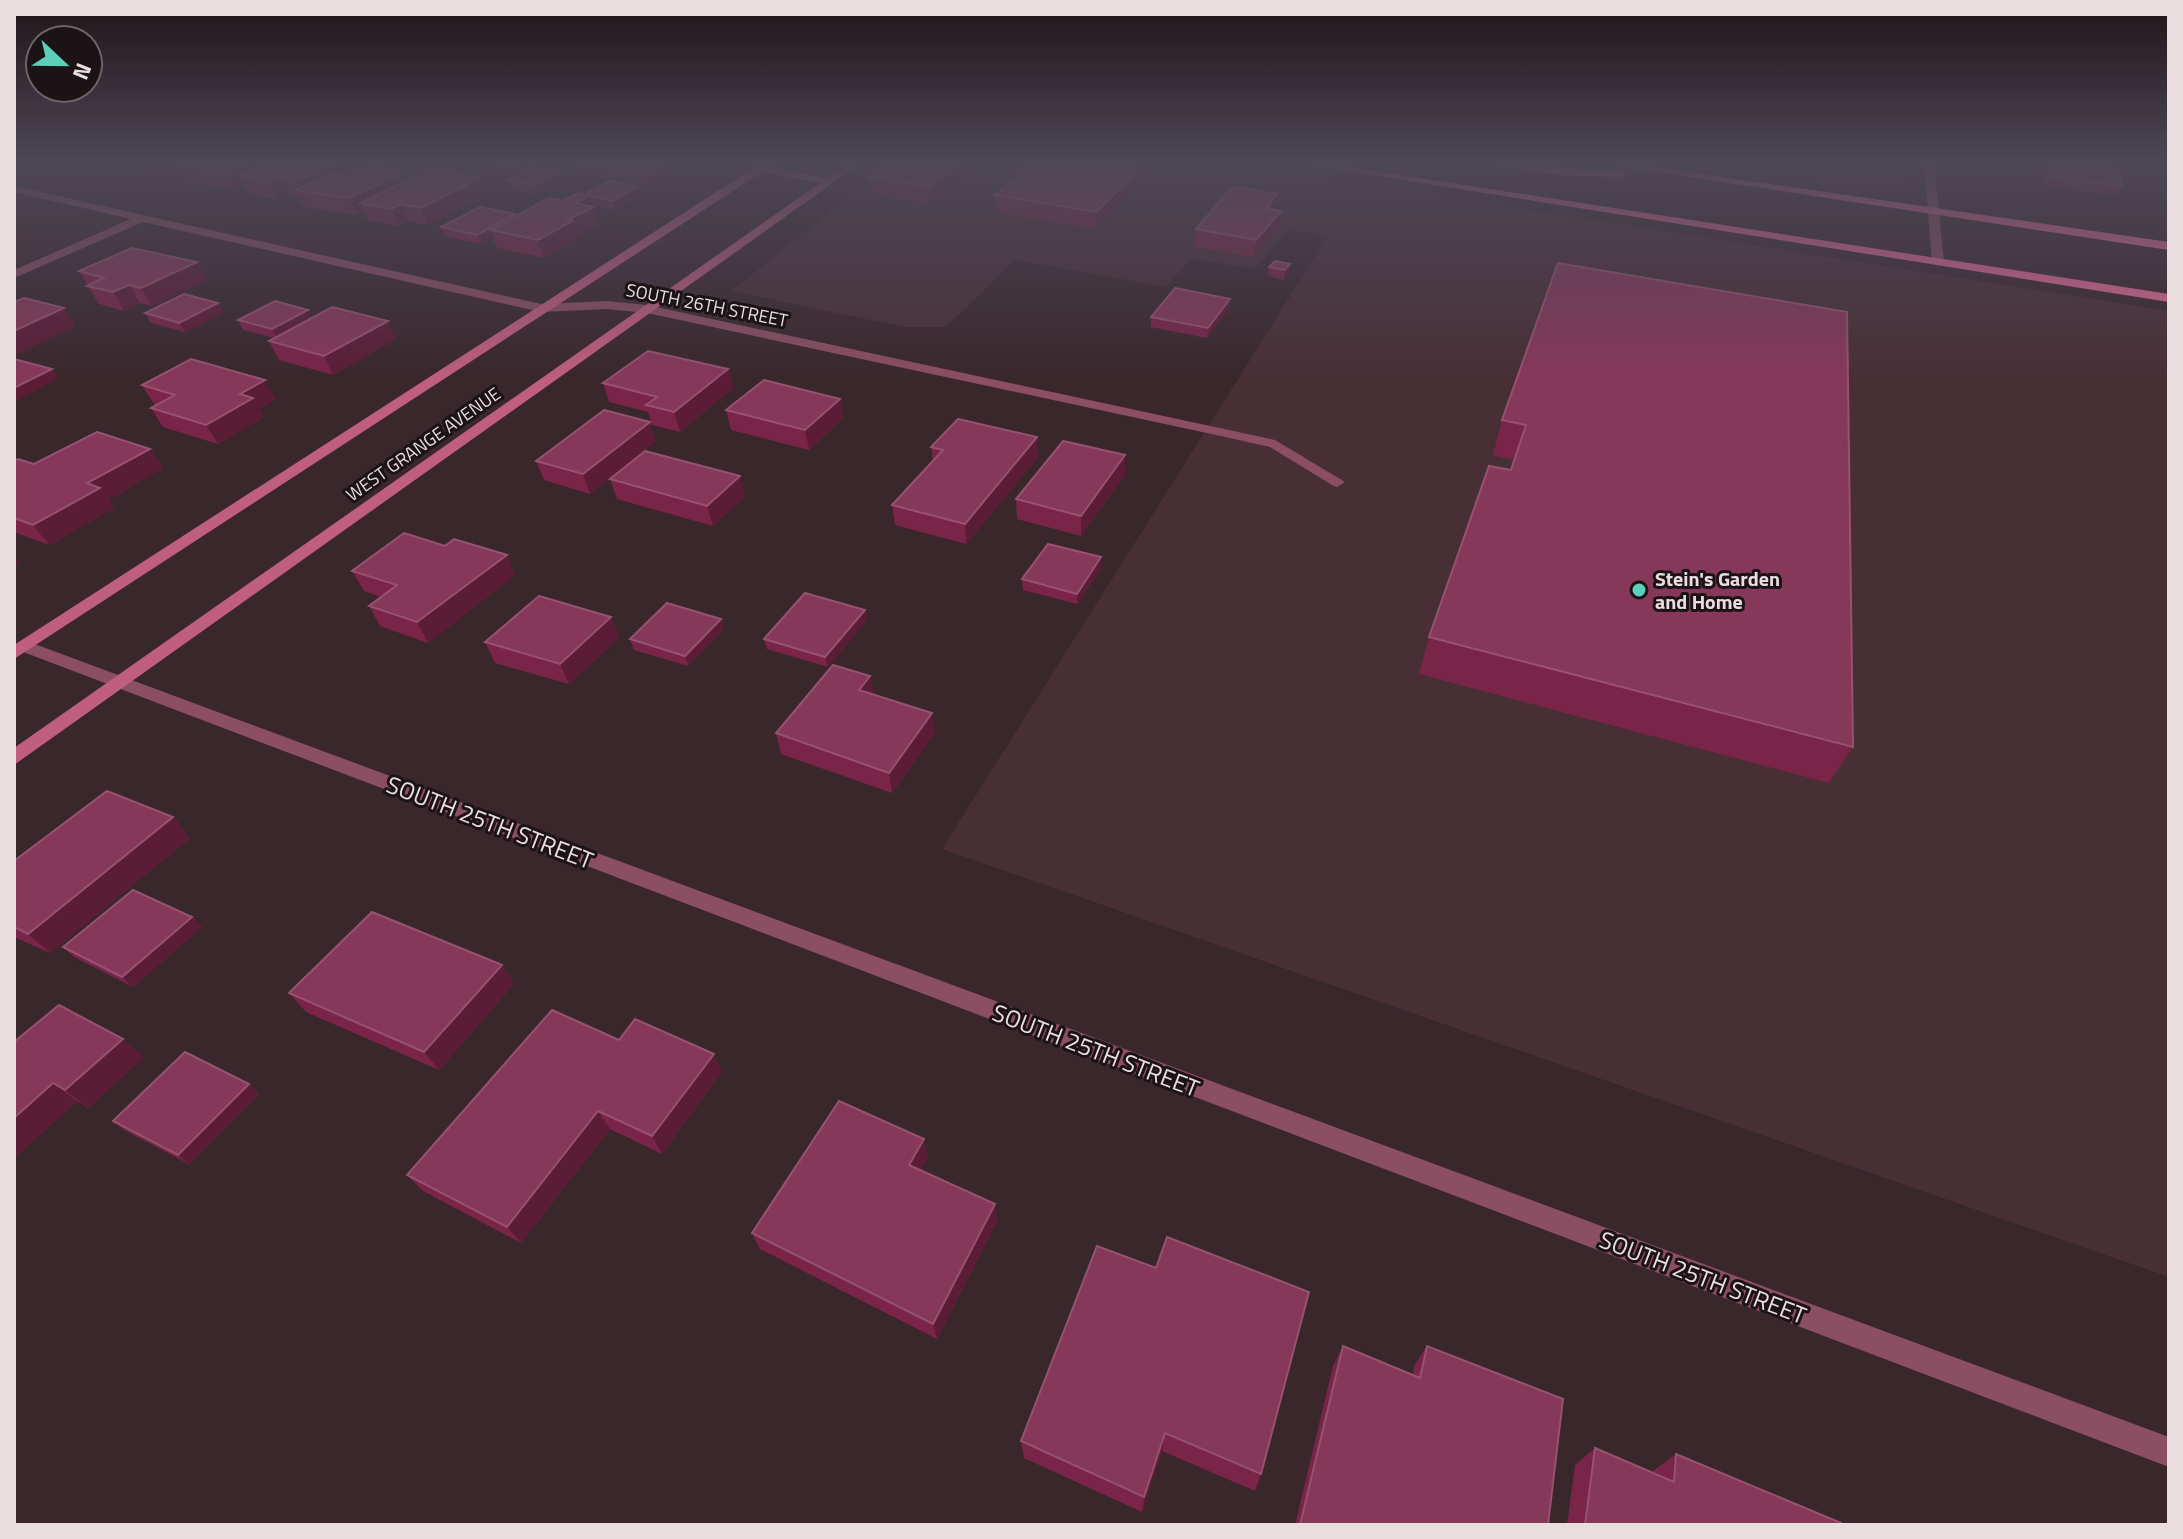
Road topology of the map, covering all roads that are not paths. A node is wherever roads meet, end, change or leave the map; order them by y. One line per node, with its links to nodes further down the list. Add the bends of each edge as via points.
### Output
1 (104, 235): 10 (street)
2 (211, 235): 12 (street, SOUTH 26TH STREET)
3 (656, 235): 12 (street)
4 (754, 235): 13 (street, WEST GRANGE AVENUE)
5 (1763, 235): 9 (main road)
6 (1935, 235): 9 (street)
7 (2094, 235): 8 (main road)
8 (2169, 246)
9 (1938, 262): 11 (main road)
10 (14, 274)
11 (2169, 298)
12 (541, 308): 13 (street, SOUTH 26TH STREET); 15 (street)
13 (647, 309): 14 (street, SOUTH 26TH STREET, via 1275,444); 16 (street, WEST GRANGE AVENUE)
14 (1337, 482)
15 (19, 650): 16 (street, SOUTH 25TH STREET)
16 (119, 683): 17 (street, WEST GRANGE AVENUE); 18 (street, SOUTH 25TH STREET)
17 (14, 758)
18 (2169, 1452)

